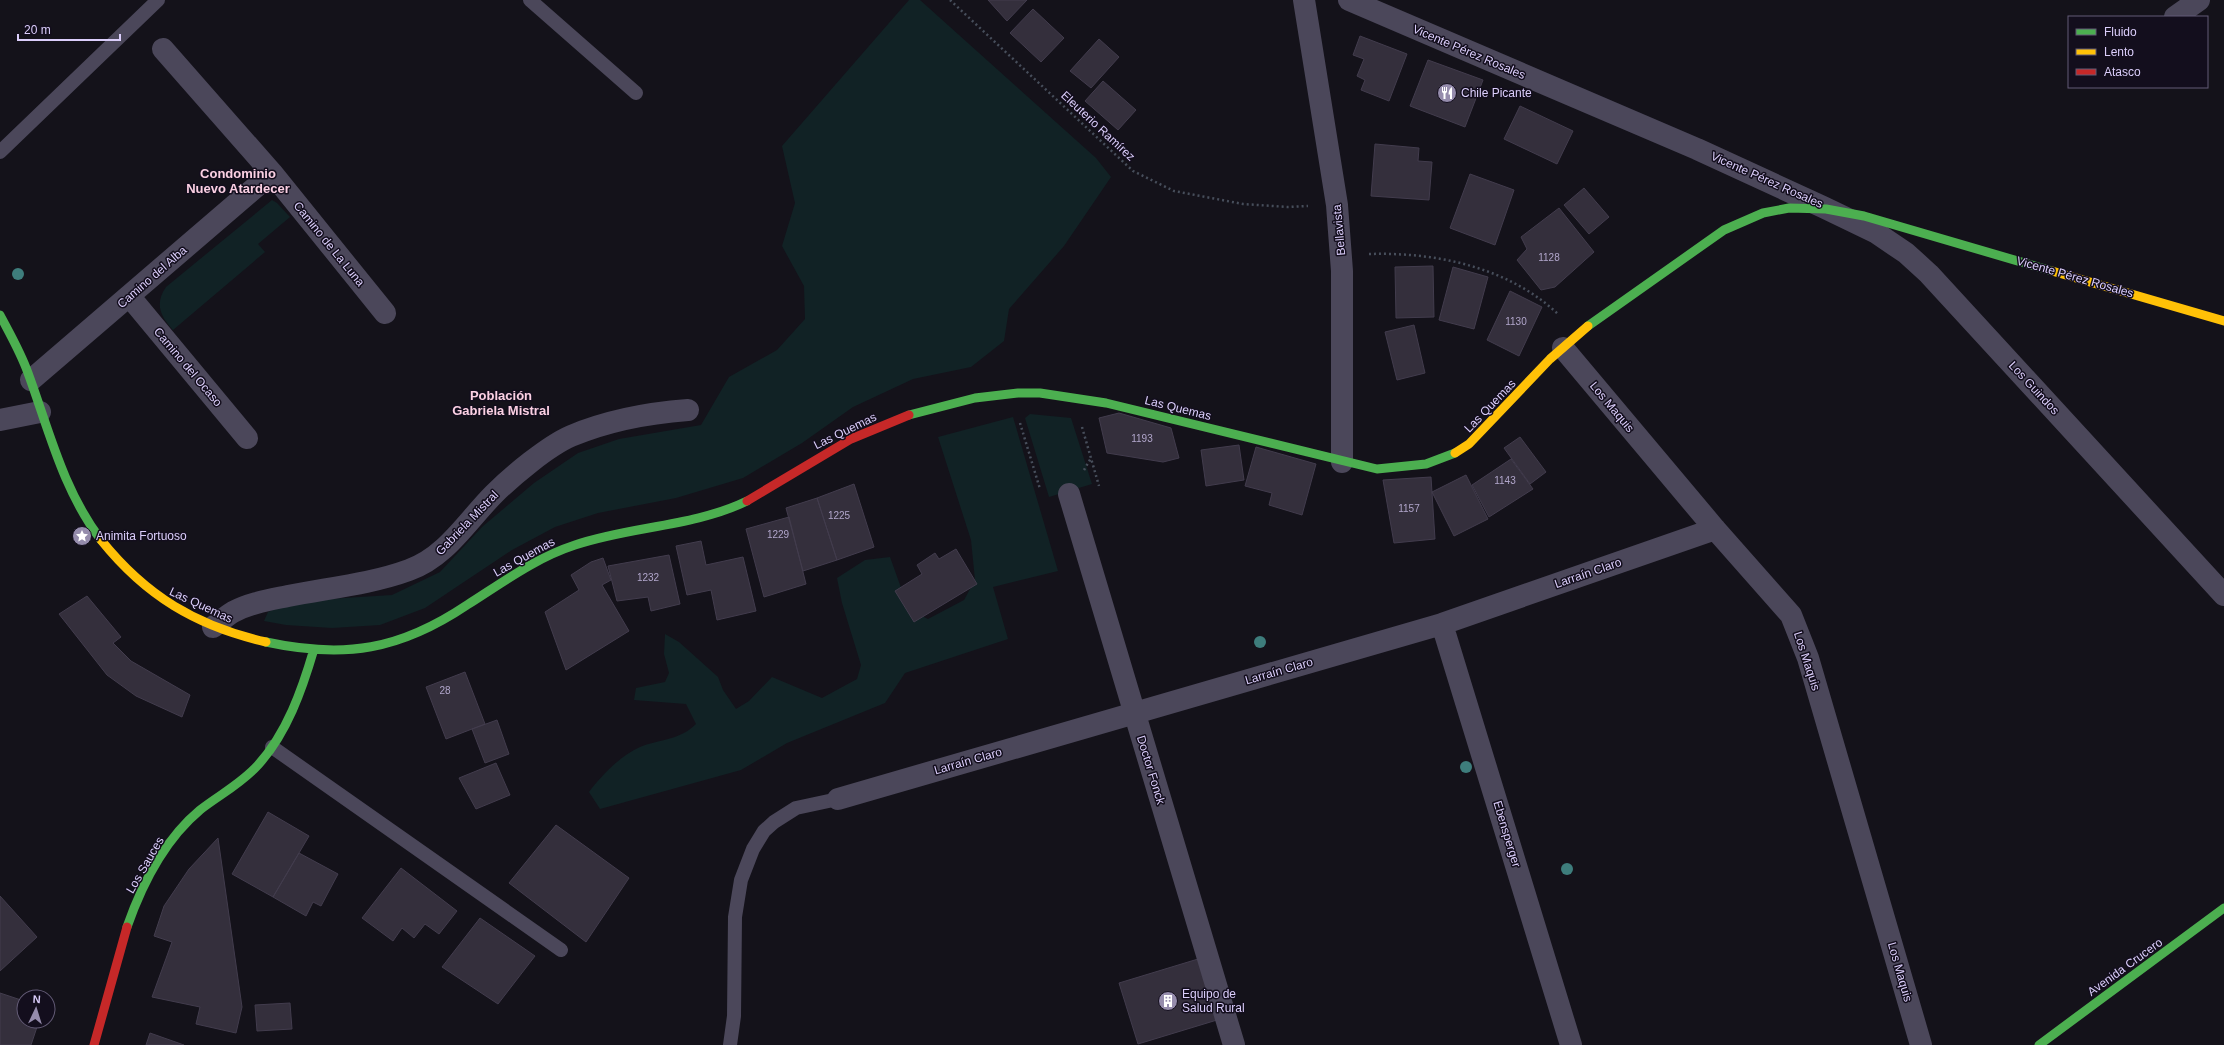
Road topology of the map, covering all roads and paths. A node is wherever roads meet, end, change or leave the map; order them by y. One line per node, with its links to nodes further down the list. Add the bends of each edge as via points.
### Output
1 (158, 0): 10 (lane)
2 (530, 0): 9 (lane)
3 (950, 0): 12 (path, Eleuterio Ramírez, via 1133,171 1174,191 1243,204 1288,207)
4 (1304, 0): 12 (street, Bellavista)
5 (1349, 0): 13 (street, Vicente Pérez Rosales, via 1697,149)
6 (2199, 0): 7 (street)
7 (2176, 16)
8 (163, 50): 11 (street, Camino de La Luna)
9 (636, 93)
10 (0, 152)
11 (272, 173): 15 (street, Camino del Alba); 16 (street, Camino de La Luna)
12 (1337, 204): 14 (street, Bellavista)
13 (1823, 206): 18 (main road, Vicente Pérez Rosales); 19 (main road, Las Quemas, via 1786,208 1743,220 1706,241); 33 (street, Los Guindos, via 1875,232 1906,253 1928,274)
14 (1341, 254): 19 (path, via 1409,255 1467,264 1502,276 1544,301); 28 (street, Bellavista)
15 (130, 297): 21 (street, Camino del Alba); 27 (street, Camino del Ocaso)
16 (385, 313)
17 (0, 315): 21 (main road, Las Quemas)
18 (2224, 321)
19 (1580, 334): 20 (main road, Las Quemas)
20 (1563, 348): 28 (main road, Las Quemas, via 1469,444 1454,455 1417,467 1394,469 1377,469); 32 (street, Los Maquis)
21 (31, 380): 25 (main road, Las Quemas)
22 (1012, 393): 23 (main road, Las Quemas); 30 (path); 36 (main road, Las Quemas, via 960,402 876,428 838,446 762,493 717,514 600,537 554,552 436,625 408,638 381,646)
23 (1072, 395): 28 (main road, Las Quemas); 29 (path)
24 (688, 410): 35 (street, Gabriela Mistral, via 646,414 607,423 569,437 533,461 494,494 433,559 410,570 366,582 261,602 232,613)
25 (40, 412): 26 (street); 35 (main road, Las Quemas, via 74,498 92,529 135,578 158,598)
26 (0, 420)
27 (247, 438)
28 (1342, 462)
29 (1100, 487)
30 (1041, 491)
31 (1068, 494): 37 (street, Doctor Fonck)
32 (1715, 529): 34 (street, Larraín Claro); 46 (street, Los Maquis, via 1792,615 1808,658)
33 (2224, 595)
34 (1442, 624): 37 (street, Larraín Claro); 45 (street, Ebensperger)
35 (213, 627): 36 (main road, Las Quemas, via 244,637)
36 (314, 649): 38 (main road, Los Sauces, via 300,696)
37 (1133, 712): 39 (street, Larraín Claro); 44 (street, Doctor Fonck)
38 (272, 747): 41 (lane); 42 (main road, Los Sauces, via 258,766 193,815 166,848 141,890 127,929)
39 (838, 799): 43 (lane, via 796,808 764,831 753,849 741,880 735,917 734,1016)
40 (2224, 908): 47 (main road, Avenida Crucero)
41 (560, 950)
42 (94, 1045)
43 (730, 1045)
44 (1234, 1045)
45 (1571, 1045)
46 (1922, 1045)
47 (2039, 1045)

